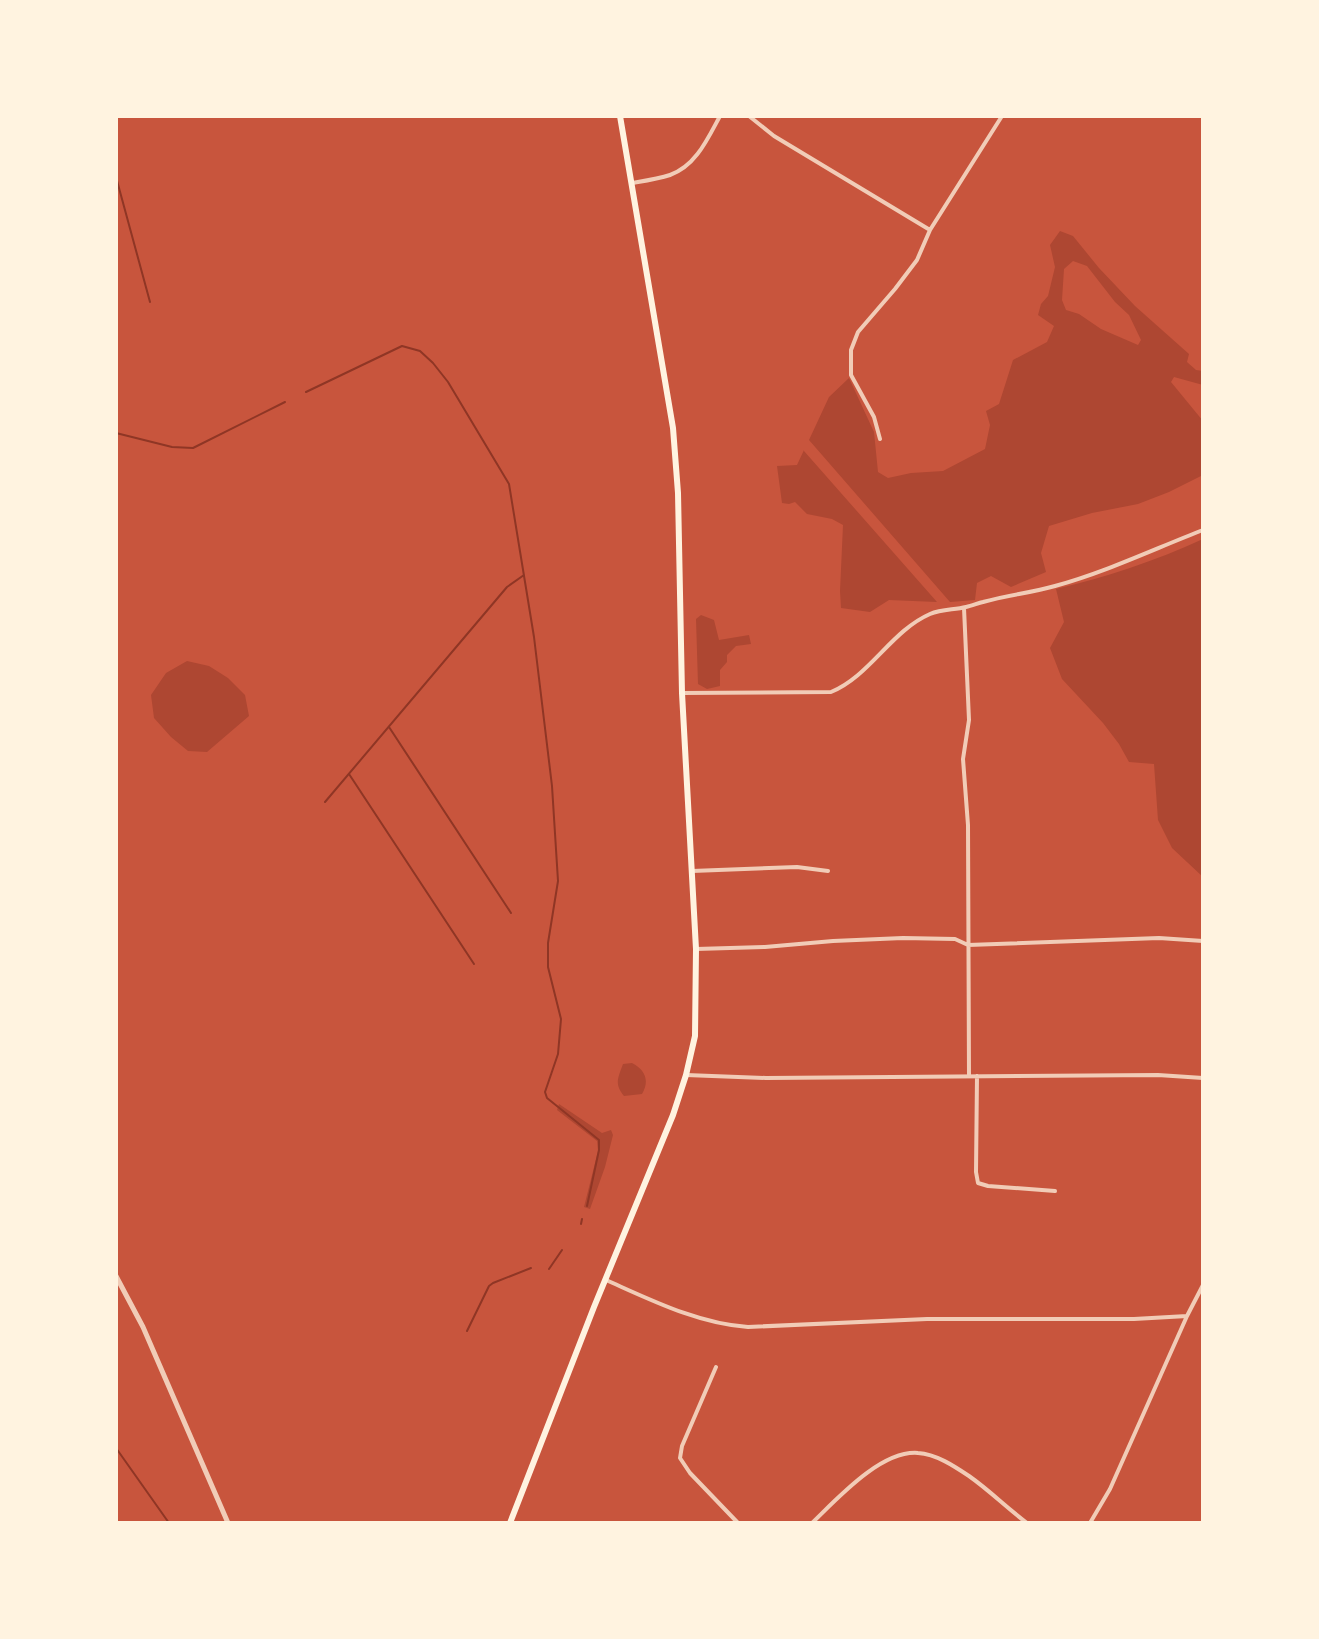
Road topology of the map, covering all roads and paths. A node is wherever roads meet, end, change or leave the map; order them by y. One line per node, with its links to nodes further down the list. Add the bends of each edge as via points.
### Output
1 (620, 116): 5 (main road)
2 (720, 116): 5 (street, via 695,157 679,171)
3 (749, 116): 6 (street)
4 (1002, 116): 6 (street)
5 (632, 183): 10 (main road, via 673,428)
6 (930, 230): 7 (street, via 917,260 858,332 851,350 851,375)
7 (880, 439)
8 (1203, 530): 9 (street, via 1096,574)
9 (964, 608): 10 (street, via 929,614 910,626 855,678 831,692); 14 (street, via 969,673 963,759)
10 (682, 693): 11 (main road)
11 (692, 871): 12 (street); 15 (main road)
12 (828, 871)
13 (1203, 941): 14 (street)
14 (968, 945): 15 (street, via 955,939 903,938); 17 (street)
15 (696, 949): 16 (main road, via 695,1036)
16 (686, 1075): 17 (street); 22 (main road)
17 (969, 1076): 18 (street)
18 (977, 1076): 19 (street); 20 (street, via 978,1183)
19 (1203, 1078)
20 (1055, 1191)
21 (116, 1276): 26 (street)
22 (606, 1280): 24 (street, via 691,1314 748,1327); 27 (main road)
23 (1203, 1285): 24 (street)
24 (1187, 1316): 31 (street, via 1116,1477)
25 (716, 1367): 28 (street, via 680,1458)
26 (228, 1523)
27 (510, 1523)
28 (738, 1523)
29 (812, 1523): 30 (street, via 869,1472 893,1457 919,1453 968,1475)
30 (1027, 1523)
31 (1090, 1523)

